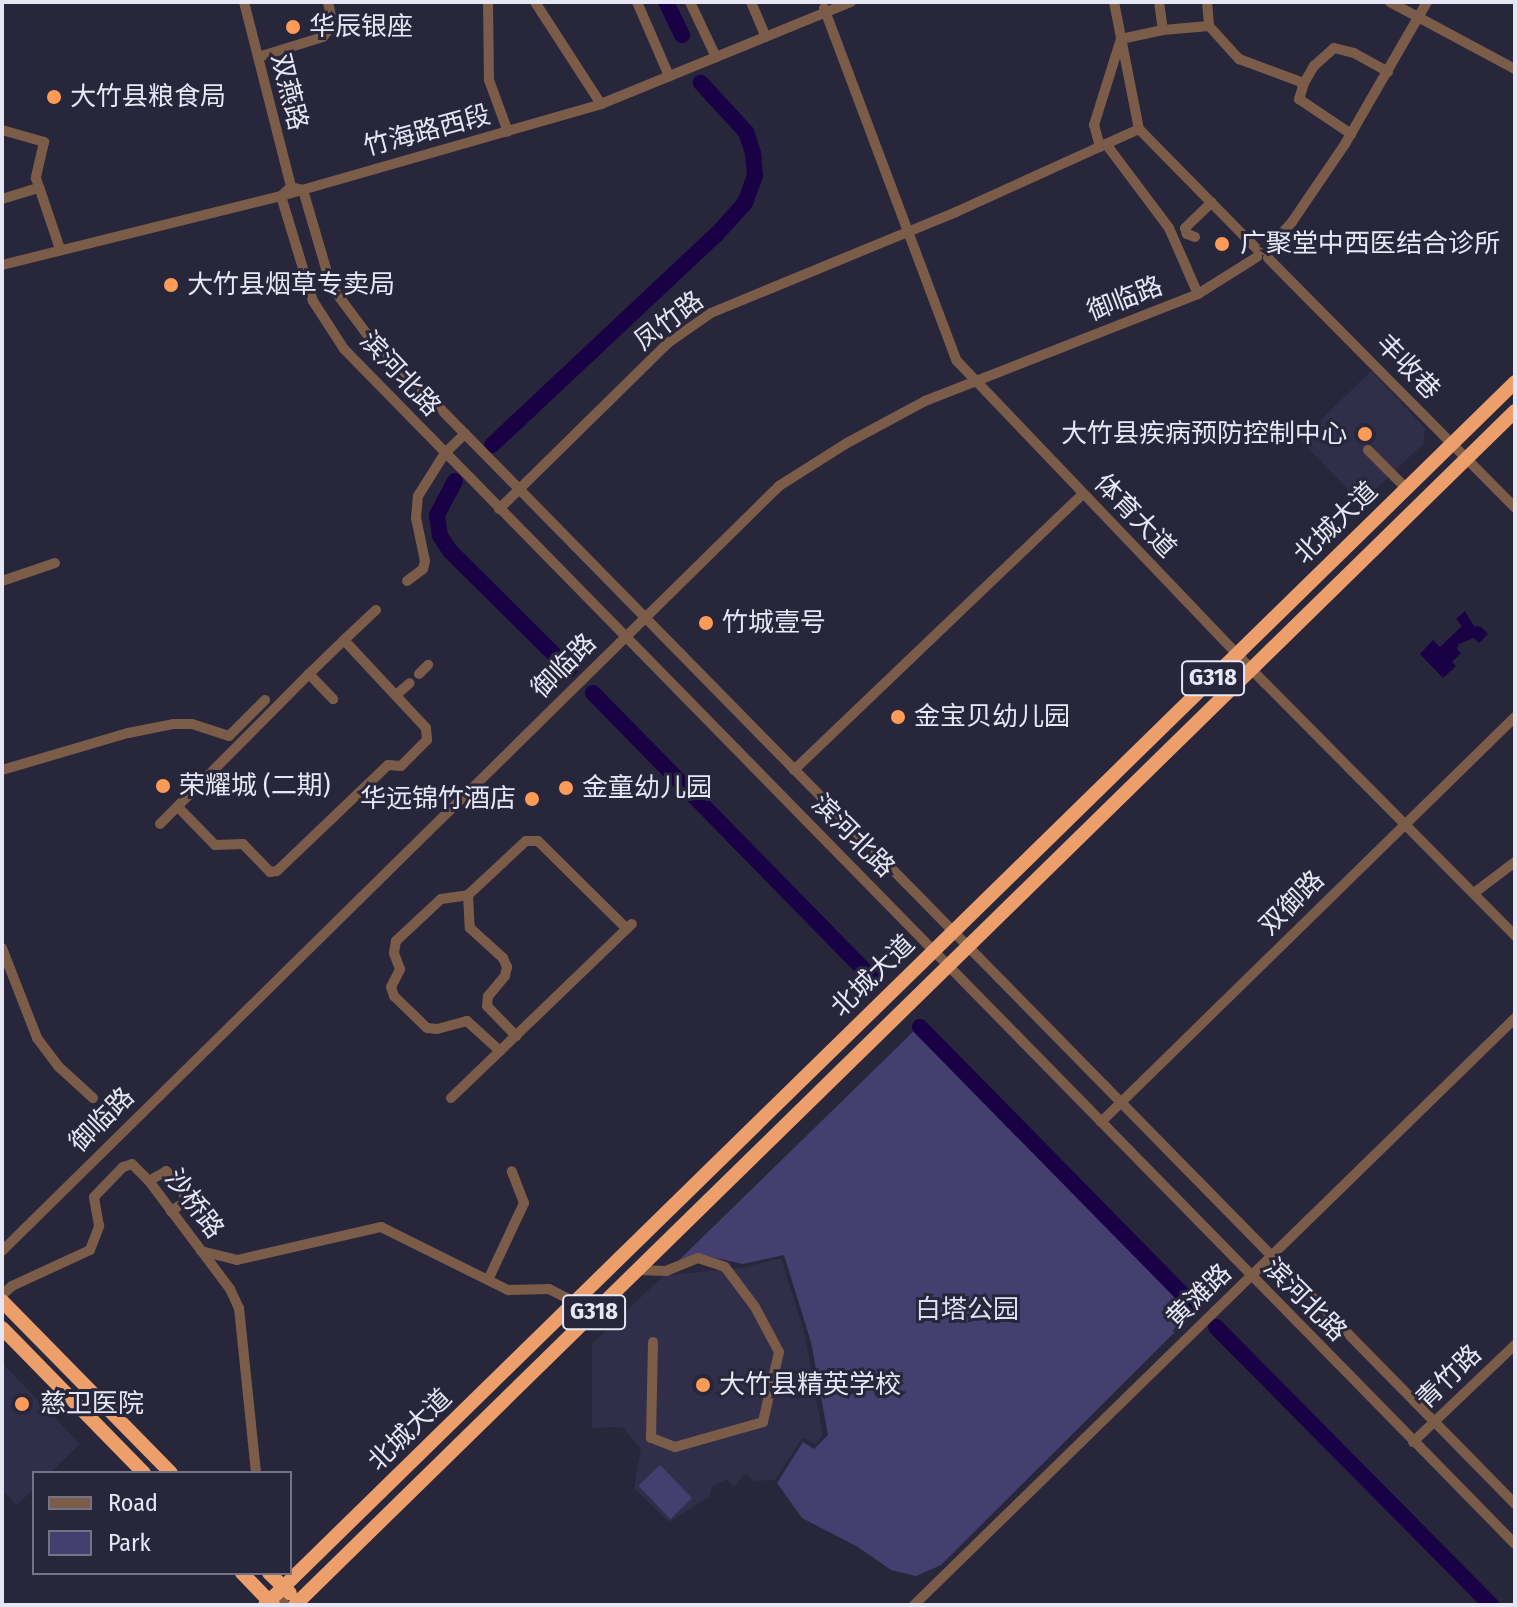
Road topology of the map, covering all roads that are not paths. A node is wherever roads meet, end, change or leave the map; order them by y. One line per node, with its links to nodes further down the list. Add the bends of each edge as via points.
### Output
1 (244, 2): 22 (street, 双燕路)
2 (328, 2): 22 (street, via 333,24 323,37)
3 (488, 2): 30 (street, via 489,80)
4 (535, 2): 27 (street)
5 (637, 2): 25 (street)
6 (690, 2): 21 (street)
7 (751, 2): 19 (street)
8 (837, 2): 15 (street, 竹海路西段)
9 (851, 2): 15 (street, 竹海路西段)
10 (1114, 2): 20 (street)
11 (1159, 2): 18 (street)
12 (1207, 2): 17 (street)
13 (1390, 2): 16 (street)
14 (1427, 2): 16 (street, 御临路)
15 (825, 10): 19 (street, 竹海路西段); 39 (street, 体育大道)
16 (1419, 18): 23 (street); 24 (street, 御临路)
17 (1209, 26): 18 (street); 26 (street, via 1239,59)
18 (1163, 30): 20 (street)
19 (765, 35): 21 (street, 竹海路西段)
20 (1121, 39): 28 (street); 32 (street, via 1094,125)
21 (714, 55): 25 (street, 竹海路西段)
22 (258, 57): 34 (street, 双燕路)
23 (1515, 69)
24 (1388, 72): 26 (street, via 1334,48); 31 (street, 御临路)
25 (668, 73): 27 (street, 竹海路西段)
26 (1304, 83): 31 (street, via 1299,99)
27 (600, 101): 30 (street, 竹海路西段)
28 (1139, 129): 32 (street, 凤竹路); 36 (street, 丰收巷)
29 (2, 130): 33 (street, via 44,142 36,178)
30 (507, 130): 34 (street, 竹海路西段)
31 (1351, 134): 42 (street, 御临路, via 1292,222)
32 (1103, 146): 37 (street); 39 (street, 凤竹路)
33 (39, 188): 35 (street); 41 (street)
34 (292, 192): 41 (street, 竹海路西段); 49 (street, 滨河北路, via 331,286 366,333); 52 (street, 滨河北路, via 313,301 344,349)
35 (2, 199)
36 (1212, 202): 38 (street); 42 (street, 丰收巷)
37 (1169, 228): 38 (street); 45 (street)
38 (1185, 228): 40 (street)
39 (908, 232): 47 (street, 体育大道, via 957,361); 55 (street, 凤竹路, via 711,313 668,343)
40 (1195, 237)
41 (59, 246): 43 (street, 竹海路西段); 44 (street, 竹海路西段)
42 (1263, 254): 45 (street, 御临路); 50 (street, 丰收巷)
43 (2, 259)
44 (2, 265)
45 (1198, 294): 47 (street, 御临路)
46 (1515, 382): 50 (highway, 北城大道 / G318)
47 (977, 383): 56 (street, 体育大道); 63 (street, 御临路, via 925,401 779,486)
48 (1515, 411): 53 (highway, 北城大道 / G318)
49 (466, 436): 52 (street); 55 (street, 滨河北路)
50 (1452, 444): 53 (street, 丰收巷); 54 (highway, 北城大道 / G318)
51 (1368, 450): 54 (street)
52 (447, 455): 58 (street, 滨河北路); 61 (street, via 418,496 416,518 425,561)
53 (1466, 459): 57 (street, 丰收巷); 68 (highway, 北城大道 / G318)
54 (1406, 488): 66 (highway, 北城大道 / G318)
55 (519, 489): 58 (street, 凤竹路); 63 (street, 滨河北路)
56 (1083, 494): 66 (street, 体育大道); 77 (street)
57 (1515, 508)
58 (499, 509): 64 (street, 滨河北路)
59 (55, 563): 60 (street)
60 (2, 581)
61 (407, 581)
62 (376, 610): 65 (street)
63 (644, 617): 64 (street, 御临路); 77 (street, 滨河北路)
64 (625, 637): 88 (street, 滨河北路); 100 (street, 御临路)
65 (344, 640): 69 (street); 72 (street)
66 (1237, 653): 68 (street, 体育大道); 84 (highway, 北城大道 / G318)
67 (428, 665): 70 (street)
68 (1252, 669): 79 (street, 体育大道); 86 (highway, 北城大道 / G318)
69 (309, 674): 73 (street); 78 (street)
70 (419, 674)
71 (410, 683): 72 (street)
72 (396, 695): 78 (street, via 426,728 427,740 401,766 388,765 277,871 270,872 243,844 215,845)
73 (333, 699)
74 (265, 700): 76 (street, via 229,736 174,724)
75 (1515, 717): 79 (street, 双御路)
76 (2, 770)
77 (794, 770): 84 (street, 滨河北路)
78 (178, 807): 80 (street)
79 (1405, 822): 82 (street, 体育大道); 95 (street, 双御路)
80 (160, 824)
81 (1515, 862): 82 (street)
82 (1474, 893): 85 (street, 体育大道)
83 (468, 895): 91 (street, via 470,928 507,967 487,1006); 91 (street, via 526,841 538,841 629,926); 92 (street, via 441,899 396,941 400,969 391,987 427,1028 467,1021)
84 (953, 931): 86 (street, 滨河北路); 88 (highway, 北城大道 / G318)
85 (1515, 936)
86 (968, 947): 89 (highway, 北城大道 / G318); 95 (street, 滨河北路)
87 (2, 948): 93 (street, via 37,1038)
88 (934, 950): 89 (street, 滨河北路); 107 (highway, 北城大道 / G318)
89 (949, 965): 96 (street, 滨河北路); 103 (highway, 北城大道 / G318)
90 (1515, 1018): 102 (street, 黄滩路)
91 (516, 1036): 92 (street)
92 (500, 1051): 94 (street)
93 (93, 1098)
94 (451, 1098)
95 (1120, 1103): 96 (street, 双御路); 102 (street, 滨河北路)
96 (1101, 1122): 104 (street, 滨河北路)
97 (512, 1171): 105 (street, via 524,1203)
98 (149, 1181): 99 (street, 沙桥路); 99 (street, via 166,1171 182,1182 185,1202); 106 (street, 沙桥路, via 132,1164 123,1167 94,1197 99,1226 90,1250 12,1286)
99 (171, 1211): 101 (street, 沙桥路)
100 (2, 1251)
101 (201, 1251): 105 (street, via 237,1260 381,1227); 115 (street, 沙桥路, via 239,1308)
102 (1271, 1256): 104 (street, 黄滩路); 111 (street, 滨河北路)
103 (638, 1270): 109 (street, via 661,1272 698,1258 725,1267 779,1352 763,1422 675,1447 651,1438); 121 (highway, 北城大道 / G318)
104 (1251, 1276): 112 (street, 滨河北路); 122 (street, 黄滩路)
105 (488, 1280): 107 (street, via 508,1290 549,1289)
106 (2, 1298): 114 (highway)
107 (575, 1302): 118 (highway, 北城大道 / G318)
108 (2, 1328): 113 (highway)
109 (653, 1342)
110 (1515, 1345): 111 (street, 青竹路)
111 (1434, 1422): 112 (street, 青竹路); 116 (street, 滨河北路)
112 (1413, 1442): 117 (street, 滨河北路)
113 (142, 1471)
114 (169, 1471)
115 (256, 1471)
116 (1515, 1504)
117 (1515, 1544)
118 (292, 1570)
119 (245, 1575): 121 (highway)
120 (281, 1580): 121 (highway); 121 (highway, 北城大道 / G318)
121 (281, 1604)
122 (914, 1605)

